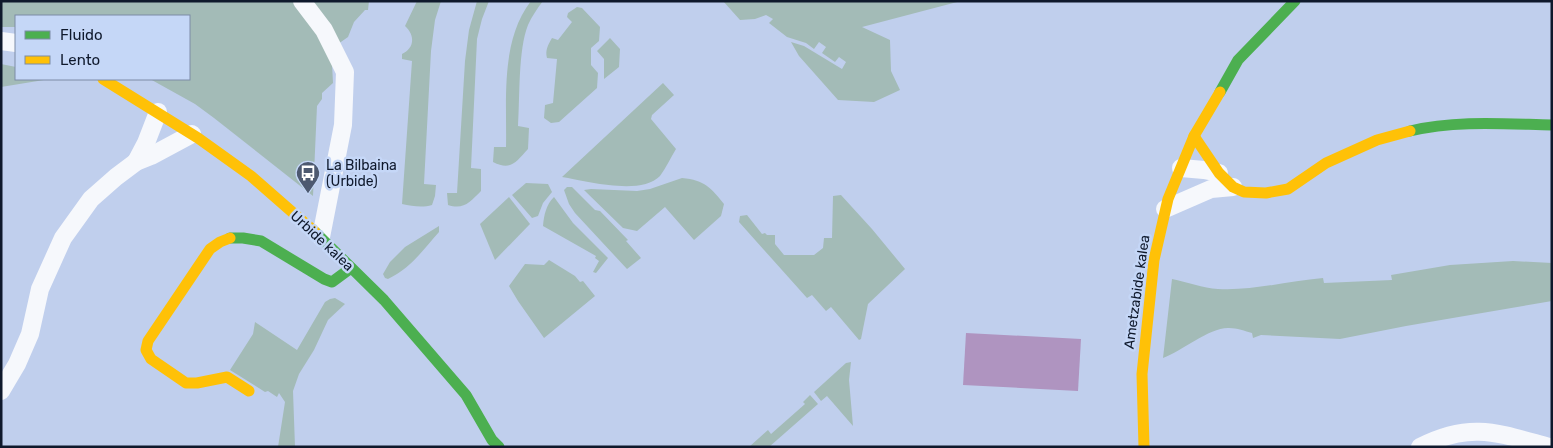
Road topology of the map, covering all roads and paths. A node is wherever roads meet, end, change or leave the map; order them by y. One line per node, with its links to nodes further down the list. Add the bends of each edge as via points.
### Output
1 (302, 1): 16 (street, via 324,30 345,72 343,125)
2 (1295, 1): 9 (street, Ametzabide kalea, via 1238,60)
3 (1, 41): 4 (street)
4 (15, 43)
5 (105, 80): 6 (street, Urbide kalea)
6 (158, 112): 8 (street, Urbide kalea); 10 (street)
7 (1552, 125): 13 (street, via 1473,124 1424,128 1377,140 1326,163 1288,189 1266,193 1244,192)
8 (192, 134): 10 (street); 16 (street, Urbide kalea, via 251,176)
9 (1194, 136): 11 (street, Ametzabide kalea); 12 (street)
10 (136, 162): 18 (street, via 90,199 63,238 40,289 30,334)
11 (1181, 168): 12 (street); 14 (street); 15 (street, Ametzabide kalea)
12 (1219, 173): 13 (street)
13 (1233, 187): 14 (street)
14 (1211, 189): 15 (street)
15 (1166, 209): 21 (street, Ametzabide kalea, via 1154,260 1142,374)
16 (321, 237): 17 (street, Urbide kalea)
17 (351, 268): 19 (street, via 332,282 261,241 230,238 210,249 148,341 146,350 151,359 186,383 227,378); 20 (street, Urbide kalea, via 384,300 466,395)
18 (1, 391)
19 (249, 391)
20 (490, 445)
21 (1144, 447)
22 (1420, 447): 23 (street, via 1436,439 1474,431)
23 (1549, 447)

